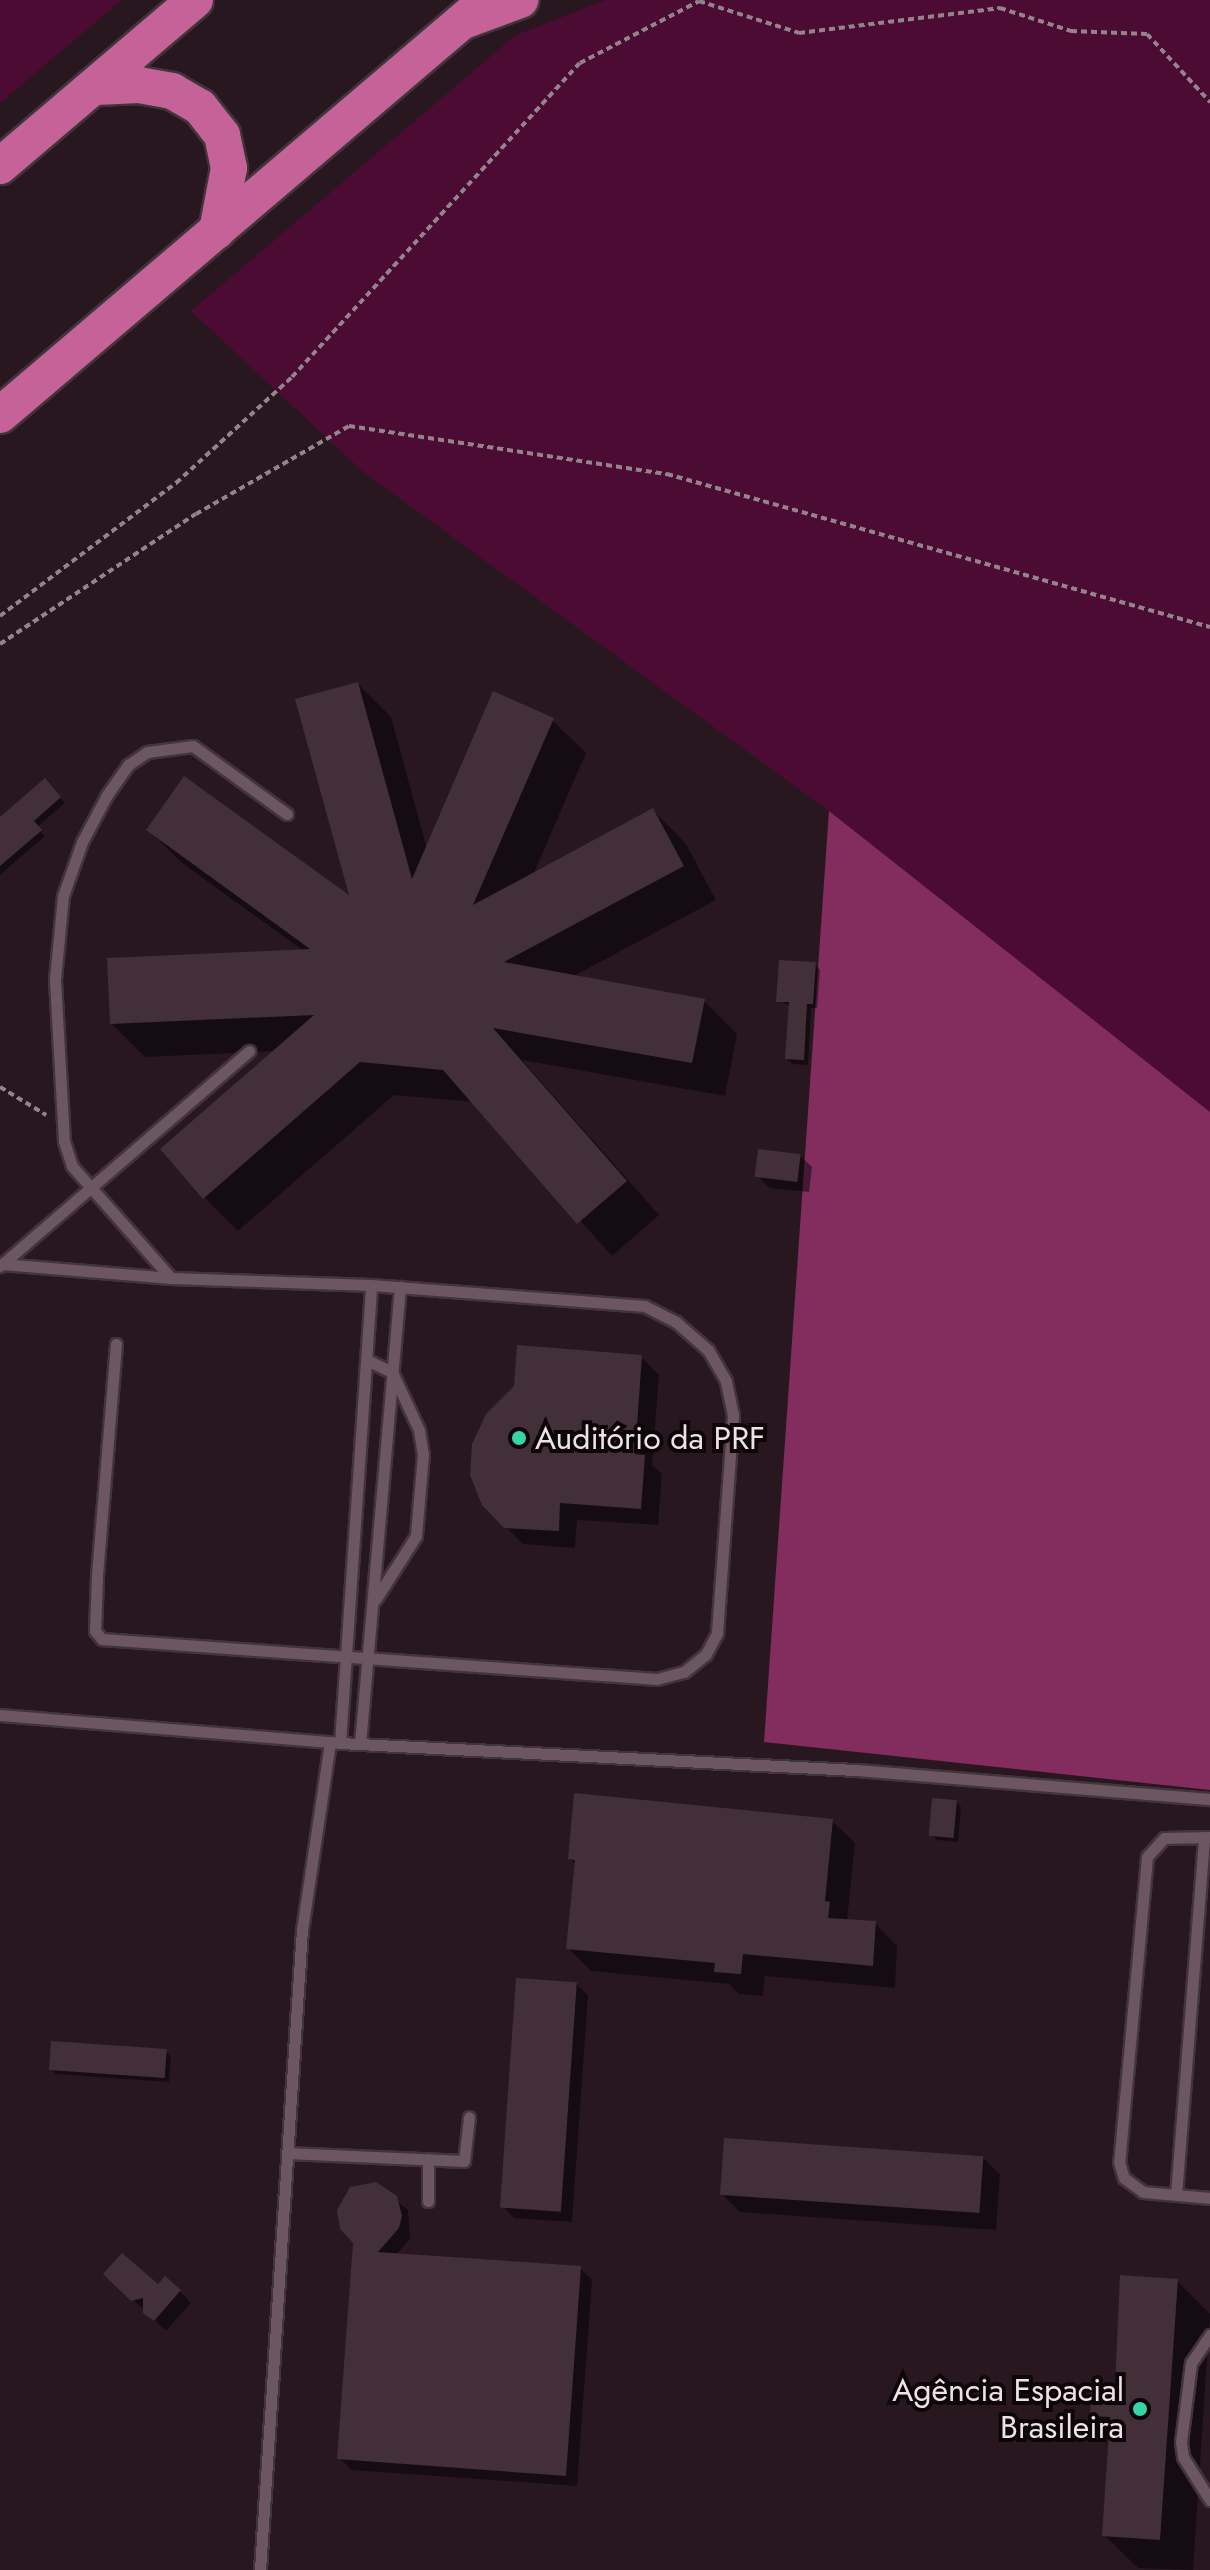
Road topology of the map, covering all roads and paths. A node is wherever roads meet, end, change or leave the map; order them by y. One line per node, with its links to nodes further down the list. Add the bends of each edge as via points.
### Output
1 (189, 0): 5 (highway)
2 (195, 0): 5 (highway)
3 (520, 0): 4 (highway)
4 (474, 11): 9 (highway)
5 (159, 29): 6 (highway)
6 (96, 87): 8 (highway); 9 (highway, via 139,85 172,91 200,107 222,135 229,168)
7 (1210, 102): 11 (path, via 1147,34 1071,31 1000,8 799,33 699,1 580,63 292,377 176,483)
8 (0, 166)
9 (217, 231): 10 (highway)
10 (3, 415)
11 (0, 616)
12 (1210, 627): 13 (path, via 667,474 349,426 196,514)
13 (0, 644)
14 (287, 814): 17 (lane, via 193,746 147,752 114,785 82,842 63,896 55,979)
15 (249, 1051): 18 (lane)
16 (0, 1087): 17 (path)
17 (63, 1126): 18 (lane, via 72,1166)
18 (88, 1186): 19 (lane); 20 (lane)
19 (1, 1265): 20 (lane)
20 (171, 1278): 21 (lane)
21 (371, 1285): 22 (lane); 24 (lane)
22 (400, 1287): 25 (lane); 28 (lane, via 645,1306 676,1322 708,1350 726,1381 733,1415 717,1633 706,1654 684,1672 657,1679)
23 (116, 1344): 27 (lane, via 97,1576 98,1636 109,1641)
24 (367, 1360): 25 (lane); 27 (lane)
25 (392, 1372): 26 (lane); 26 (lane, via 419,1430 422,1468 416,1536)
26 (374, 1601): 28 (lane)
27 (349, 1656): 28 (lane); 30 (lane)
28 (369, 1658): 31 (lane)
29 (0, 1715): 30 (lane)
30 (335, 1742): 31 (lane); 35 (lane, via 302,1930)
31 (360, 1744): 32 (lane, via 856,1770)
32 (1210, 1799)
33 (1207, 1837): 37 (lane); 37 (lane, via 1164,1838 1147,1857 1119,2162 1132,2187)
34 (469, 2117): 36 (lane, via 464,2161)
35 (287, 2153): 36 (lane); 42 (lane)
36 (428, 2159): 39 (lane)
37 (1176, 2195): 38 (lane)
38 (1210, 2198)
39 (428, 2201)
40 (1210, 2335): 41 (lane, via 1191,2363 1181,2442 1183,2457)
41 (1210, 2500)
42 (260, 2570)

